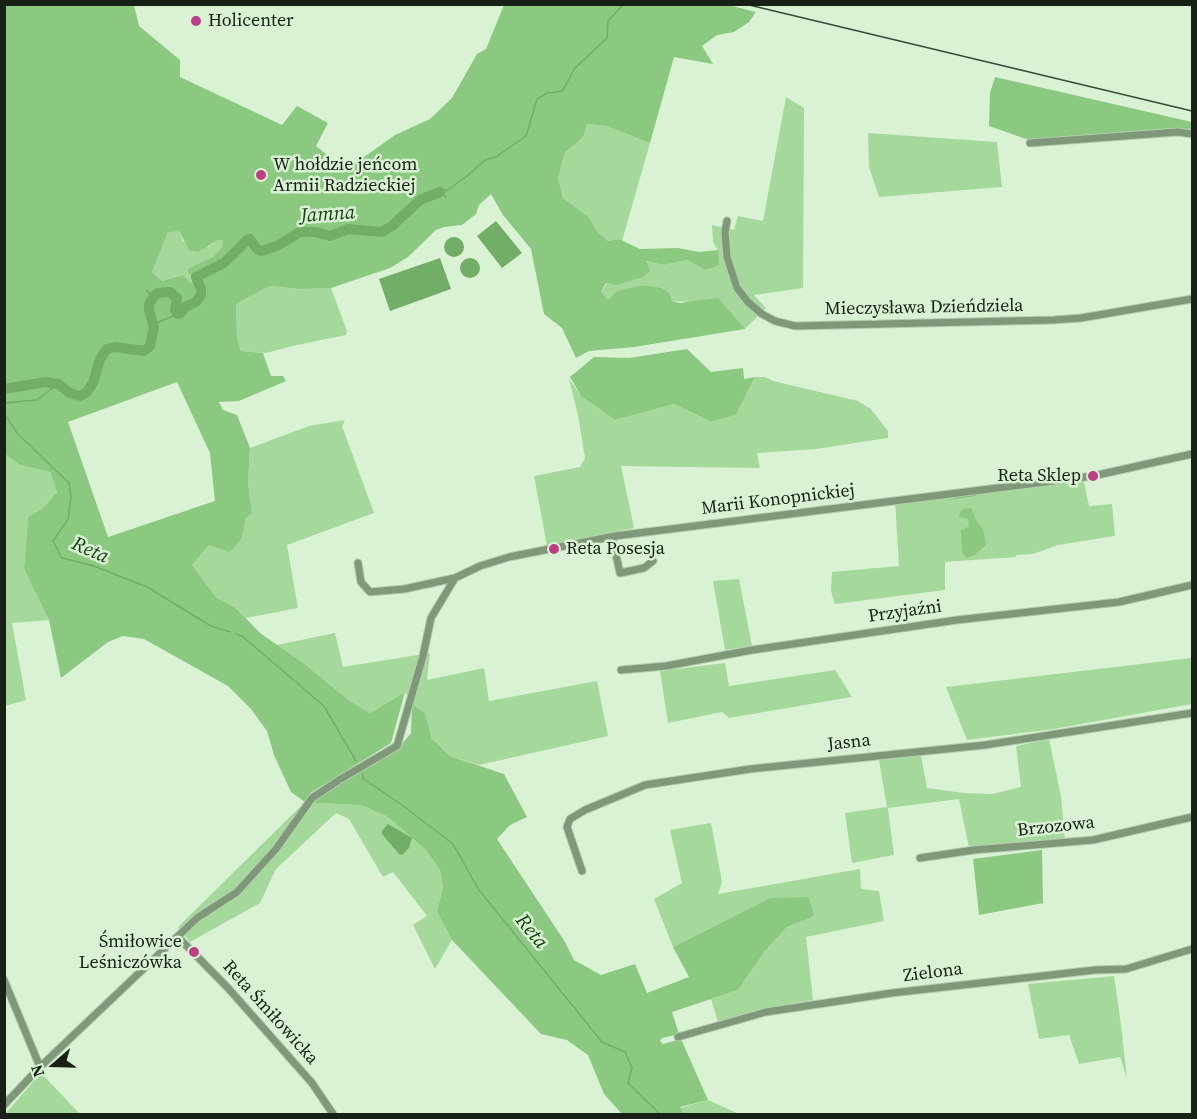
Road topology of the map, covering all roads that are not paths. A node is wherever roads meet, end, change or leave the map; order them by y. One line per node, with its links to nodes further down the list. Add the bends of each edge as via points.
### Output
1 (1192, 134): 2 (street)
2 (1030, 143)
3 (727, 221): 4 (street, Mieczysława Dzieńdziela, via 727,257 737,288 762,314 795,326 1053,320)
4 (1192, 299)
5 (1192, 454): 6 (street, Marii Konopnickiej, via 1093,476)
6 (612, 537): 7 (street, via 620,573 644,568); 9 (street, Marii Konopnickiej, via 509,557)
7 (653, 561)
8 (358, 563): 9 (street, Marii Konopnickiej, via 361,582 370,592)
9 (455, 578): 16 (street, via 431,618 397,746 312,798 276,849 237,892 197,918)
10 (1192, 585): 11 (street, Przyjaźni, via 1119,602 957,620)
11 (621, 670)
12 (1192, 713): 15 (street, Jasna, via 985,745 760,768 645,785 570,819 567,827)
13 (1192, 817): 14 (street, Brzozowa, via 1093,840)
14 (920, 858)
15 (582, 871)
16 (178, 937): 20 (street); 22 (street, Reta Śmiłowicka, via 312,1083)
17 (1192, 949): 19 (street, Zielona, via 1126,969 892,993 766,1012)
18 (4, 980): 20 (street)
19 (678, 1037)
20 (40, 1067): 21 (street)
21 (4, 1105)
22 (333, 1114)

